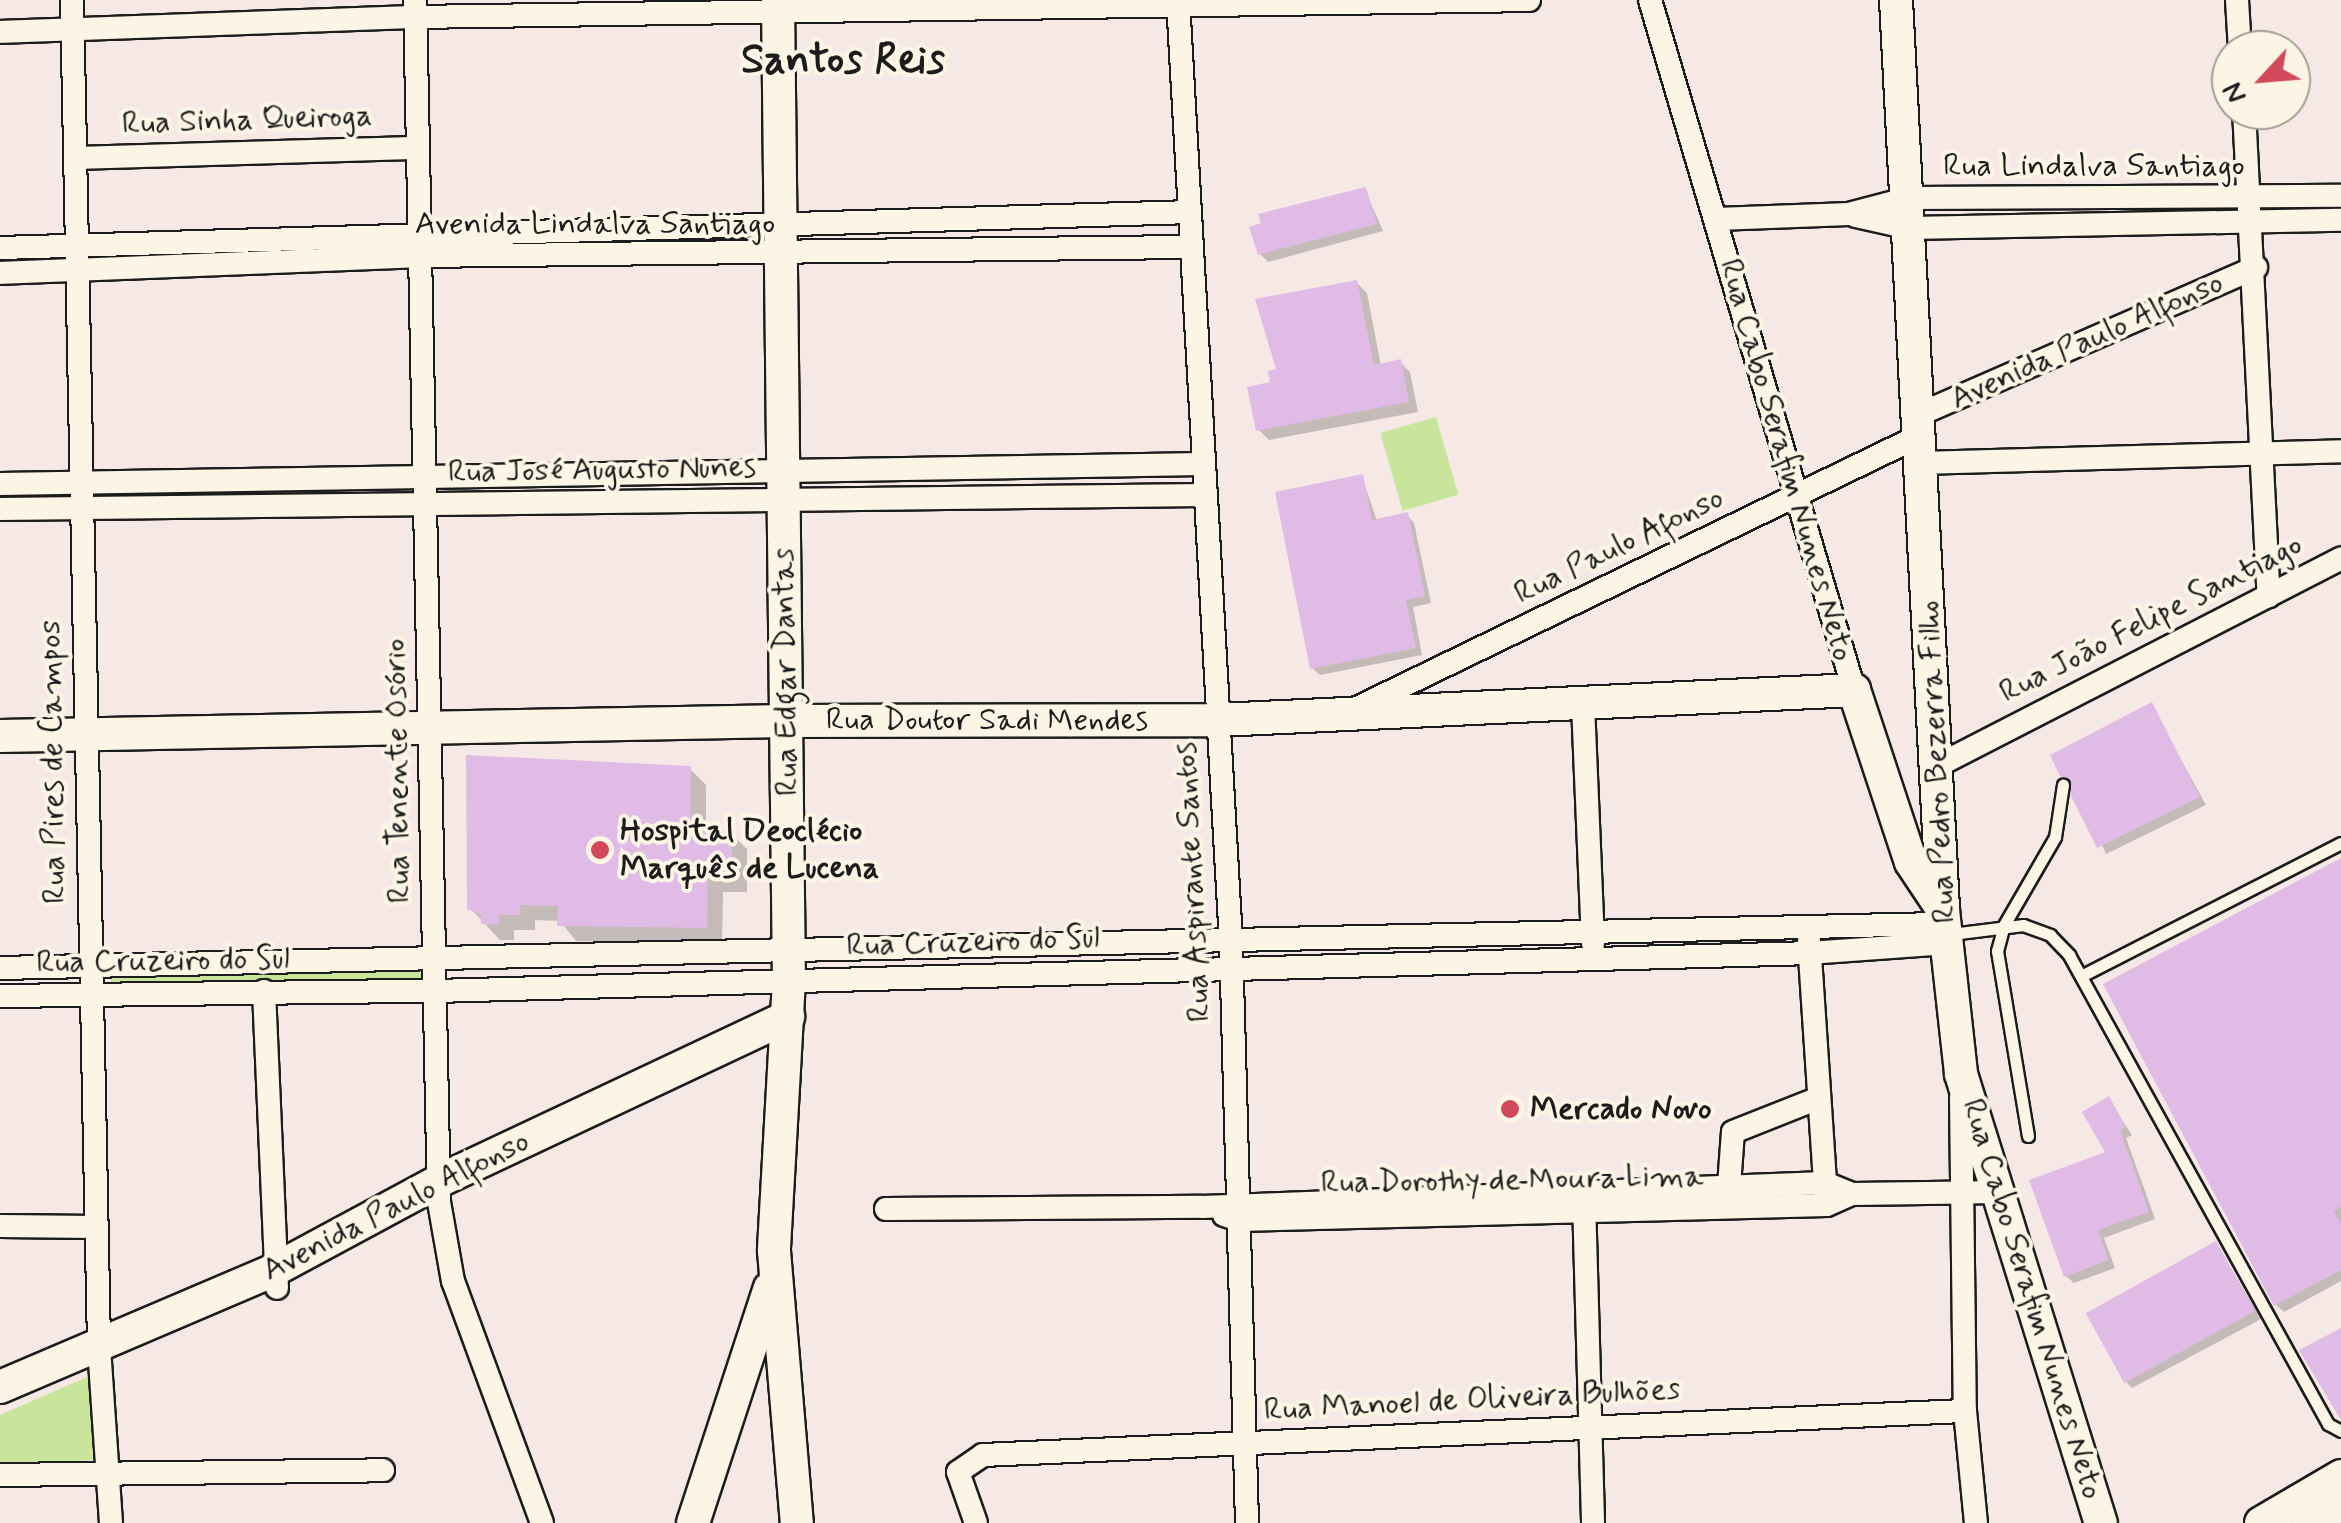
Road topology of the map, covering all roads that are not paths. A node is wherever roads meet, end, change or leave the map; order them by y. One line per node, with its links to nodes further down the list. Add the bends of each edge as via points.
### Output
1 (72, 0): 10 (street, Rua Pires de Campos)
2 (1529, 0): 6 (street)
3 (1650, 0): 19 (street, Rua Cabo Serafim Nunes Neto)
4 (1896, 0): 18 (street, Rua Pedro Bezerra Filho)
5 (2236, 0): 9 (street)
6 (1178, 4): 7 (street); 17 (street, Rua Aspirante Santos)
7 (778, 8): 8 (street); 22 (street, Rua Edgar Dantas)
8 (415, 9): 10 (street); 13 (street, Rua Tenente Osório)
9 (2238, 30)
10 (73, 31): 11 (street); 14 (street, Rua Pires de Campos)
11 (0, 32)
12 (2245, 130): 16 (street)
13 (418, 148): 14 (street, Rua Sinha Queiroga); 23 (street, Rua Tenente Osório)
14 (78, 158): 26 (street, Rua Pires de Campos)
15 (2341, 196): 16 (street, Rua Lindalva Santiago)
16 (2250, 198): 18 (street, Rua Lindalva Santiago); 21 (street)
17 (1189, 212): 22 (street, Avenida Lindalva Santiago); 24 (street, Rua Aspirante Santos)
18 (1910, 213): 19 (street, Rua Lindalva Santiago); 21 (street, Rua Lindalva Santiago); 29 (street, Rua Pedro Bezerra Filho)
19 (1717, 220): 38 (street, Rua Cabo Serafim Nunes Neto)
20 (2341, 220): 21 (street, Rua Lindalva Santiago)
21 (2253, 224): 27 (street)
22 (782, 241): 23 (street, Avenida Lindalva Santiago); 24 (street, Avenida Lindalva Santiago); 36 (street, Rua Edgar Dantas)
23 (419, 246): 26 (street, Avenida Lindalva Santiago); 33 (street, Rua Tenente Osório)
24 (1190, 247): 32 (street, Rua Aspirante Santos)
25 (0, 248): 26 (street, Avenida Lindalva Santiago)
26 (80, 261): 28 (street, Avenida Lindalva Santiago); 34 (street, Rua Pires de Campos)
27 (2256, 267): 29 (street, Avenida Paulo Alfonso); 31 (street)
28 (0, 273)
29 (1920, 438): 31 (street, Rua Paulo Afonso); 38 (street, Rua Paulo Afonso); 52 (street, Rua Pedro Bezerra Filho)
30 (2341, 450): 31 (street, Rua Paulo Afonso)
31 (2264, 453): 43 (street)
32 (1203, 464): 36 (street, Rua José Augusto Nunes); 37 (street, Rua Aspirante Santos)
33 (424, 480): 34 (street, Rua José Augusto Nunes); 36 (street, Rua José Augusto Nunes); 39 (street, Rua Tenente Osório)
34 (78, 482): 35 (street, Rua José Augusto Nunes); 40 (street, Rua Pires de Campos)
35 (0, 484)
36 (784, 486): 37 (street, Rua José Augusto Nunes); 39 (street, Rua José Augusto Nunes); 47 (street, Rua Edgar Dantas)
37 (1204, 494): 48 (street, Rua Aspirante Santos)
38 (1792, 499): 44 (street, Rua Cabo Serafim Nunes Neto); 46 (street, Rua Paulo Afonso)
39 (424, 505): 40 (street, Rua José Augusto Nunes); 49 (street, Rua Tenente Osório)
40 (79, 508): 41 (street, Rua José Augusto Nunes); 51 (street, Rua Pires de Campos)
41 (0, 509)
42 (2341, 558): 43 (street, Rua João Felipe Santiago)
43 (2269, 596): 52 (street, Rua João Felipe Santiago)
44 (1854, 690): 45 (street, Rua Doutor Sadi Mendes); 57 (street, Rua Cabo Serafim Nunes Neto, via 1911,862)
45 (1583, 704): 46 (street, Rua Doutor Sadi Mendes); 58 (street)
46 (1345, 714): 48 (street, Rua Doutor Sadi Mendes)
47 (786, 720): 48 (street, Rua Doutor Sadi Mendes); 49 (street, Rua Doutor Sadi Mendes); 66 (street, Rua Edgar Dantas)
48 (1219, 720): 59 (street, Rua Aspirante Santos)
49 (431, 730): 51 (street, Rua Doutor Sadi Mendes); 64 (street, Rua Tenente Osório)
50 (0, 736): 51 (street, Rua Doutor Sadi Mendes)
51 (85, 736): 65 (street, Rua Pires de Campos)
52 (1938, 766): 57 (street, Rua Pedro Bezerra Filho)
53 (2062, 785): 55 (lane, via 2055,837)
54 (2341, 844): 71 (lane)
55 (2004, 925): 57 (lane); 71 (lane, via 2050,935); 79 (lane, via 1996,951)
56 (1808, 928): 57 (street, Rua Cruzeiro do Sul); 58 (street, Rua Cruzeiro do Sul); 62 (street)
57 (1945, 928): 62 (street, Rua Cruzeiro do Sul); 77 (street, Rua Pedro Bezerra Filho)
58 (1594, 932): 59 (street, Rua Cruzeiro do Sul); 63 (street)
59 (1231, 943): 60 (street, Rua Cruzeiro do Sul); 67 (street, Rua Aspirante Santos)
60 (1143, 944): 61 (street, Rua Cruzeiro do Sul); 69 (street)
61 (956, 947): 66 (street, Rua Cruzeiro do Sul); 70 (street)
62 (1810, 953): 63 (street, Rua Cruzeiro do Sul); 78 (street)
63 (1594, 958): 67 (street, Rua Cruzeiro do Sul)
64 (434, 961): 65 (street, Rua Cruzeiro do Sul); 66 (street, Rua Cruzeiro do Sul); 72 (street, Rua Tenente Osório)
65 (90, 966): 68 (street, Rua Cruzeiro do Sul); 75 (street, Rua Pires de Campos)
66 (789, 966): 70 (street, Rua Cruzeiro do Sul); 72 (street, Rua Cruzeiro do Sul); 76 (street, Rua Edgar Dantas)
67 (1231, 967): 69 (street, Rua Cruzeiro do Sul); 87 (street, Rua Aspirante Santos)
68 (0, 968)
69 (1144, 970): 70 (street, Rua Cruzeiro do Sul)
70 (957, 975)
71 (2080, 976): 97 (lane, via 2328,1424)
72 (435, 990): 73 (street, Rua Cruzeiro do Sul); 81 (street, Rua Tenente Osório)
73 (264, 992): 75 (street, Rua Cruzeiro do Sul); 91 (street)
74 (0, 996): 75 (street, Rua Cruzeiro do Sul)
75 (91, 996): 89 (street, Rua Pires de Campos)
76 (787, 1027): 81 (street, Avenida Paulo Alfonso); 90 (street, Rua Edgar Dantas)
77 (1961, 1074): 82 (street, Rua Pedro Bezerra Filho); 83 (street, Rua Cabo Serafim Nunes Neto)
78 (1819, 1098): 80 (street, via 1733,1132); 84 (street)
79 (2028, 1136)
80 (1729, 1186): 84 (street, Rua Dorothy de Moura Lima); 85 (street, Rua Dorothy de Moura Lima)
81 (439, 1191): 91 (street, Avenida Paulo Alfonso); 105 (street, Rua Tenente Osório, via 452,1281)
82 (1959, 1192): 83 (street, Rua Dorothy de Moura Lima); 84 (street, Rua Dorothy de Moura Lima); 95 (street, Rua Pedro Bezerra Filho)
83 (2002, 1192): 112 (street, Rua Cabo Serafim Nunes Neto)
84 (1826, 1194): 85 (street, Rua Dorothy de Moura Lima)
85 (1584, 1201): 87 (street, Rua Dorothy de Moura Lima); 96 (street)
86 (886, 1209): 87 (street, Rua Dorothy de Moura Lima)
87 (1238, 1211): 98 (street, Rua Aspirante Santos)
88 (0, 1226): 89 (street)
89 (96, 1227): 92 (street, Rua Pires de Campos)
90 (774, 1275): 106 (street); 107 (street, Rua Edgar Dantas)
91 (275, 1279): 92 (street, Avenida Paulo Alfonso)
92 (100, 1356): 93 (street, Avenida Paulo Alfonso); 94 (street, Avenida Paulo Alfonso); 101 (street, Rua Pires de Campos)
93 (0, 1387)
94 (0, 1408)
95 (1965, 1411): 96 (street, Rua Manoel de Oliveira Bulhões); 111 (street, Rua Pedro Bezerra Filho)
96 (1592, 1428): 98 (street, Rua Manoel de Oliveira Bulhões); 110 (street)
97 (2341, 1431)
98 (1245, 1443): 108 (street, Rua Manoel de Oliveira Bulhões, via 983,1455 958,1472); 109 (street, Rua Aspirante Santos)
99 (383, 1470): 101 (street)
100 (0, 1474): 101 (street)
101 (110, 1474): 104 (street, Rua Pires de Campos)
102 (2341, 1476): 113 (street)
103 (2341, 1505): 114 (street)
104 (111, 1523)
105 (542, 1523)
106 (693, 1523)
107 (797, 1523)
108 (976, 1523)
109 (1247, 1523)
110 (1593, 1523)
111 (1976, 1523)
112 (2101, 1523)
113 (2260, 1523)
114 (2309, 1523)

